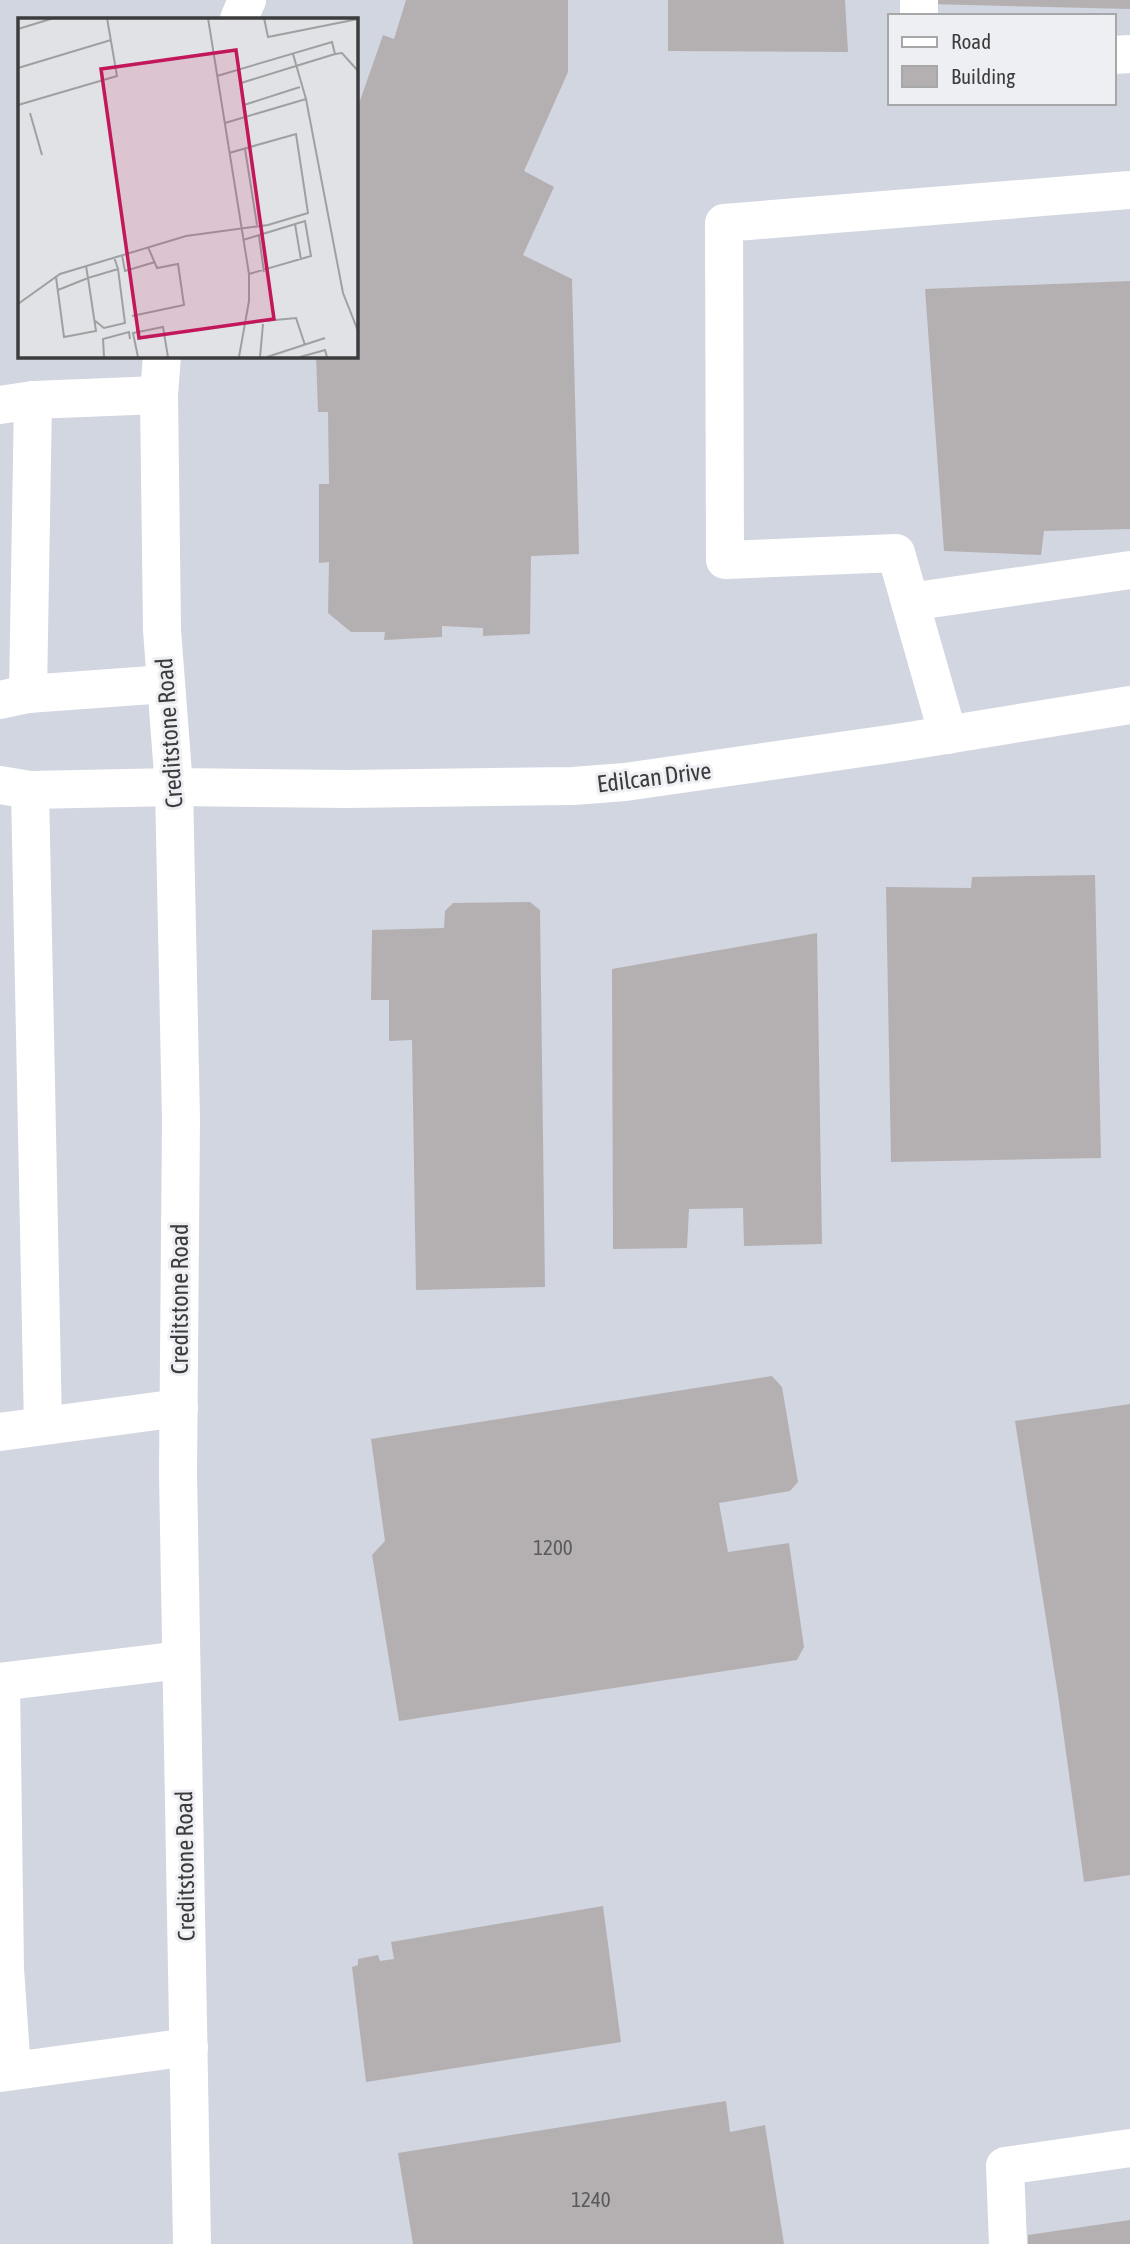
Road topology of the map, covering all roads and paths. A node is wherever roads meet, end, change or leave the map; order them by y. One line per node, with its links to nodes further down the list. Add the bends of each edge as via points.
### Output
1 (247, 0): 2 (street)
2 (239, 18)
3 (1130, 190): 8 (street, via 724,223 725,560 896,553)
4 (162, 357): 5 (street, Creditstone Road)
5 (159, 396): 6 (street); 9 (street, Creditstone Road)
6 (16, 402): 10 (street)
7 (1130, 570): 8 (street)
8 (910, 602): 12 (street)
9 (165, 684): 10 (street); 13 (street, Creditstone Road)
10 (14, 697)
11 (1130, 705): 12 (street, Edilcan Drive)
12 (948, 735): 13 (street, Edilcan Drive, via 573,786)
13 (174, 787): 14 (street, Edilcan Drive); 15 (street, Creditstone Road, via 181,1120)
14 (15, 788): 16 (street)
15 (179, 1408): 16 (street); 18 (street, Creditstone Road)
16 (43, 1426): 17 (street)
17 (0, 1432)
18 (181, 1660): 19 (street); 22 (street, Creditstone Road)
19 (0, 1682): 20 (street)
20 (1, 1786): 21 (street)
21 (2, 1969): 23 (street)
22 (188, 2047): 23 (street); 25 (street, Creditstone Road)
23 (6, 2072)
24 (1130, 2148): 26 (street, via 1005,2166)
25 (192, 2244)
26 (1008, 2244)

